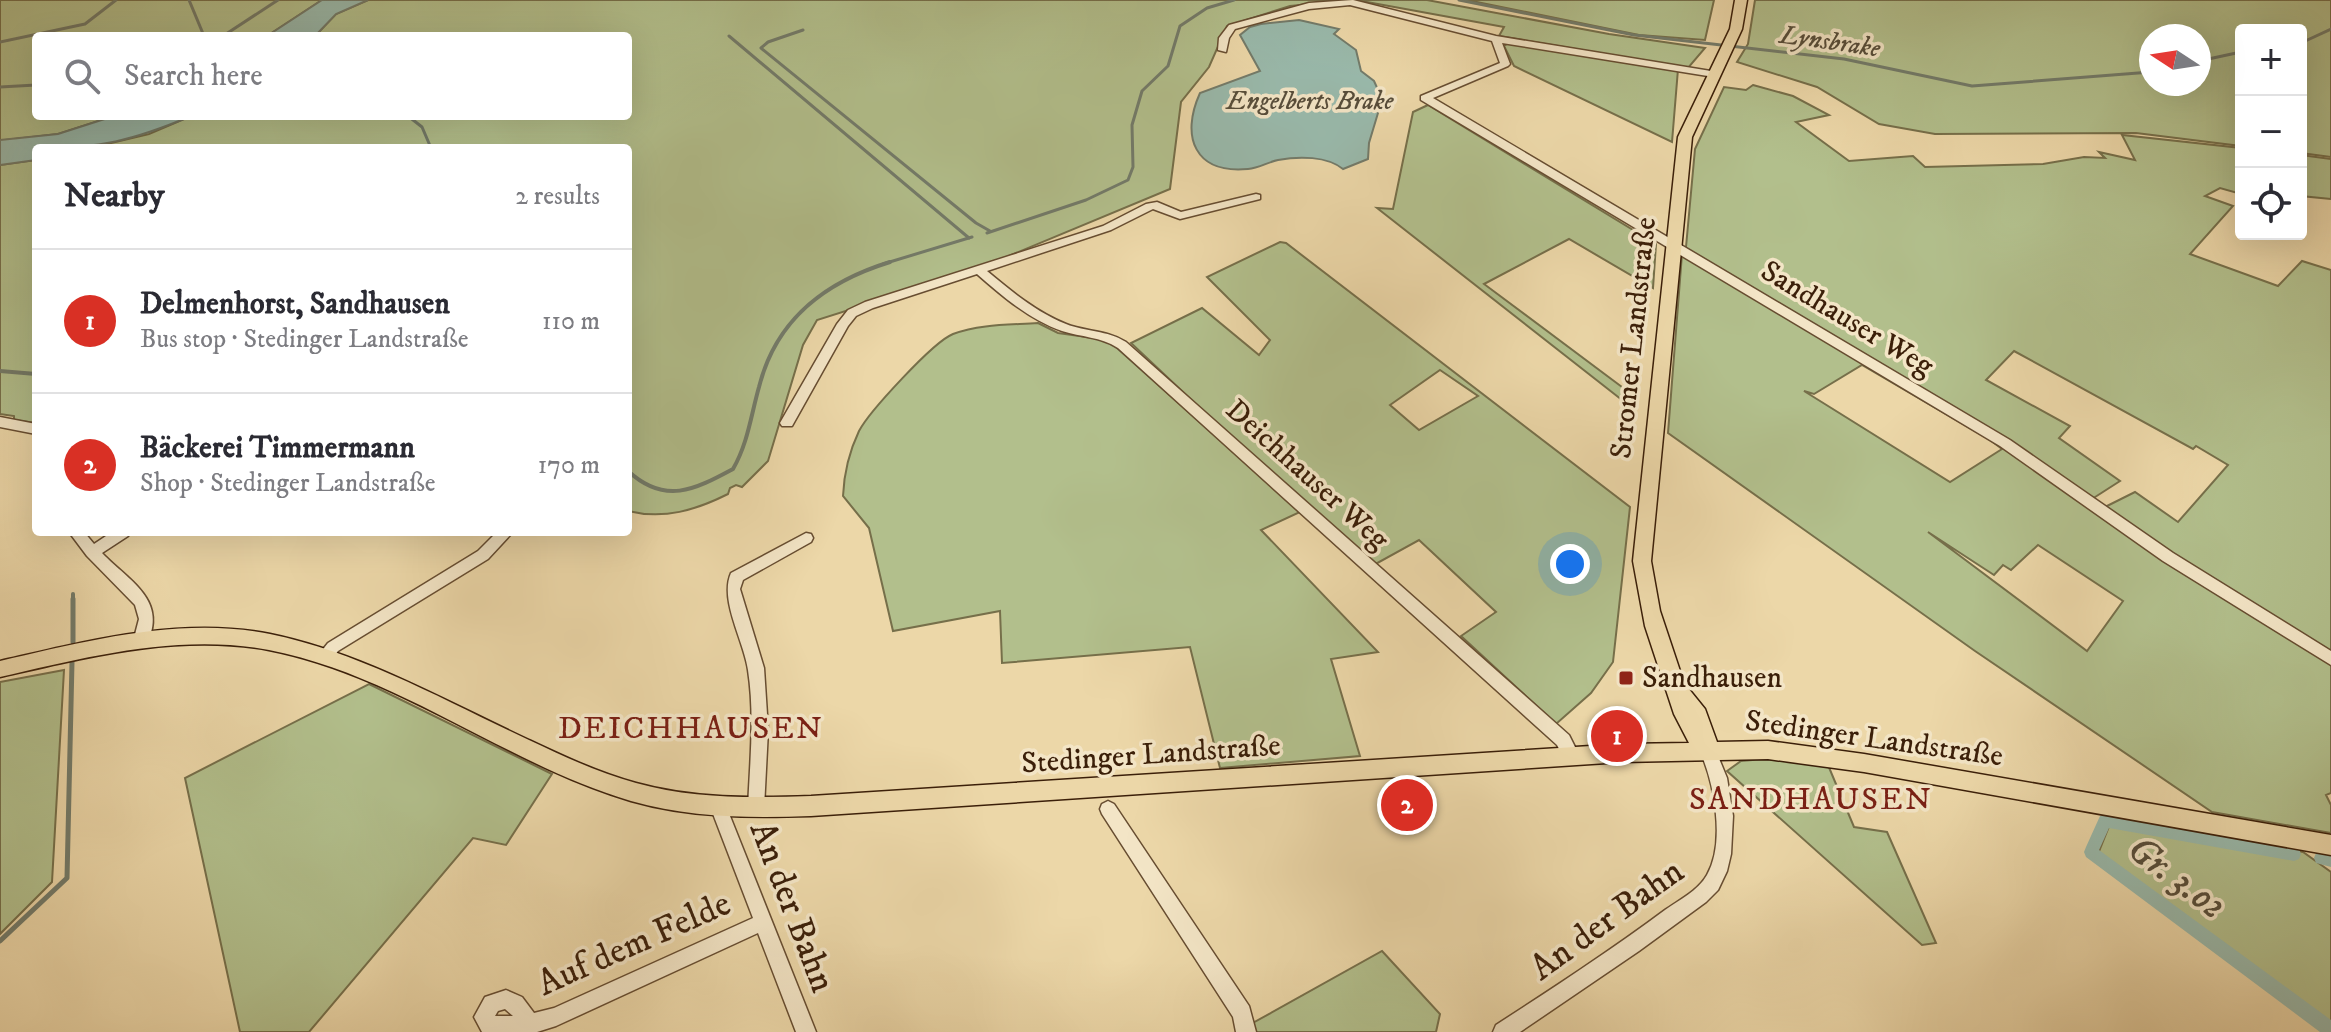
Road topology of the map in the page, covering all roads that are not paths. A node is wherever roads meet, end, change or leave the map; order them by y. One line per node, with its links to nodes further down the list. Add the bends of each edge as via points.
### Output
1 (1741, 0): 4 (main road, Stromer Landstraße, via 1729,45)
2 (1496, 39): 3 (street, via 1350,2 1309,6 1232,27); 4 (street); 6 (street, Sandhauser Weg, via 1505,64 1425,98)
3 (1223, 50)
4 (1714, 74): 6 (main road, Stromer Landstraße, via 1685,137)
5 (1256, 197): 7 (street, via 1180,216 1150,206 1107,228)
6 (1674, 247): 18 (street, Sandhauser Weg, via 2005,443 2168,557); 20 (main road, Stromer Landstraße, via 1642,561 1655,635 1688,727)
7 (980, 271): 9 (street, via 852,313); 21 (street, Deichhauser Weg, via 1041,316 1122,345 1563,740)
8 (0, 422): 10 (street)
9 (787, 423)
10 (32, 428)
11 (79, 536): 15 (street)
12 (117, 536): 15 (street)
13 (502, 536): 17 (street, via 483,555 333,647)
14 (806, 538): 23 (street, via 736,577 733,589 756,668)
15 (92, 552): 16 (street, via 136,591 148,613)
16 (141, 642): 17 (main road, Stedinger Landstraße, via 240,639); 19 (main road, Stedinger Landstraße)
17 (324, 658): 22 (main road, Stedinger Landstraße, via 596,779 647,796)
18 (2331, 659)
19 (0, 669)
20 (1707, 749): 21 (main road, Stedinger Landstraße); 25 (main road, Stedinger Landstraße, via 1768,750 1864,763); 30 (street, An der Bahn, via 1722,788 1724,834 1711,886)
21 (1572, 757): 23 (main road, Stedinger Landstraße)
22 (718, 806): 23 (main road, Stedinger Landstraße); 26 (street, An der Bahn)
23 (756, 808)
24 (1108, 809): 29 (street, via 1242,1013)
25 (2331, 845)
26 (763, 922): 27 (street, Auf dem Felde); 28 (street, An der Bahn)
27 (531, 1025)
28 (806, 1032)
29 (1246, 1032)
30 (1503, 1032)

